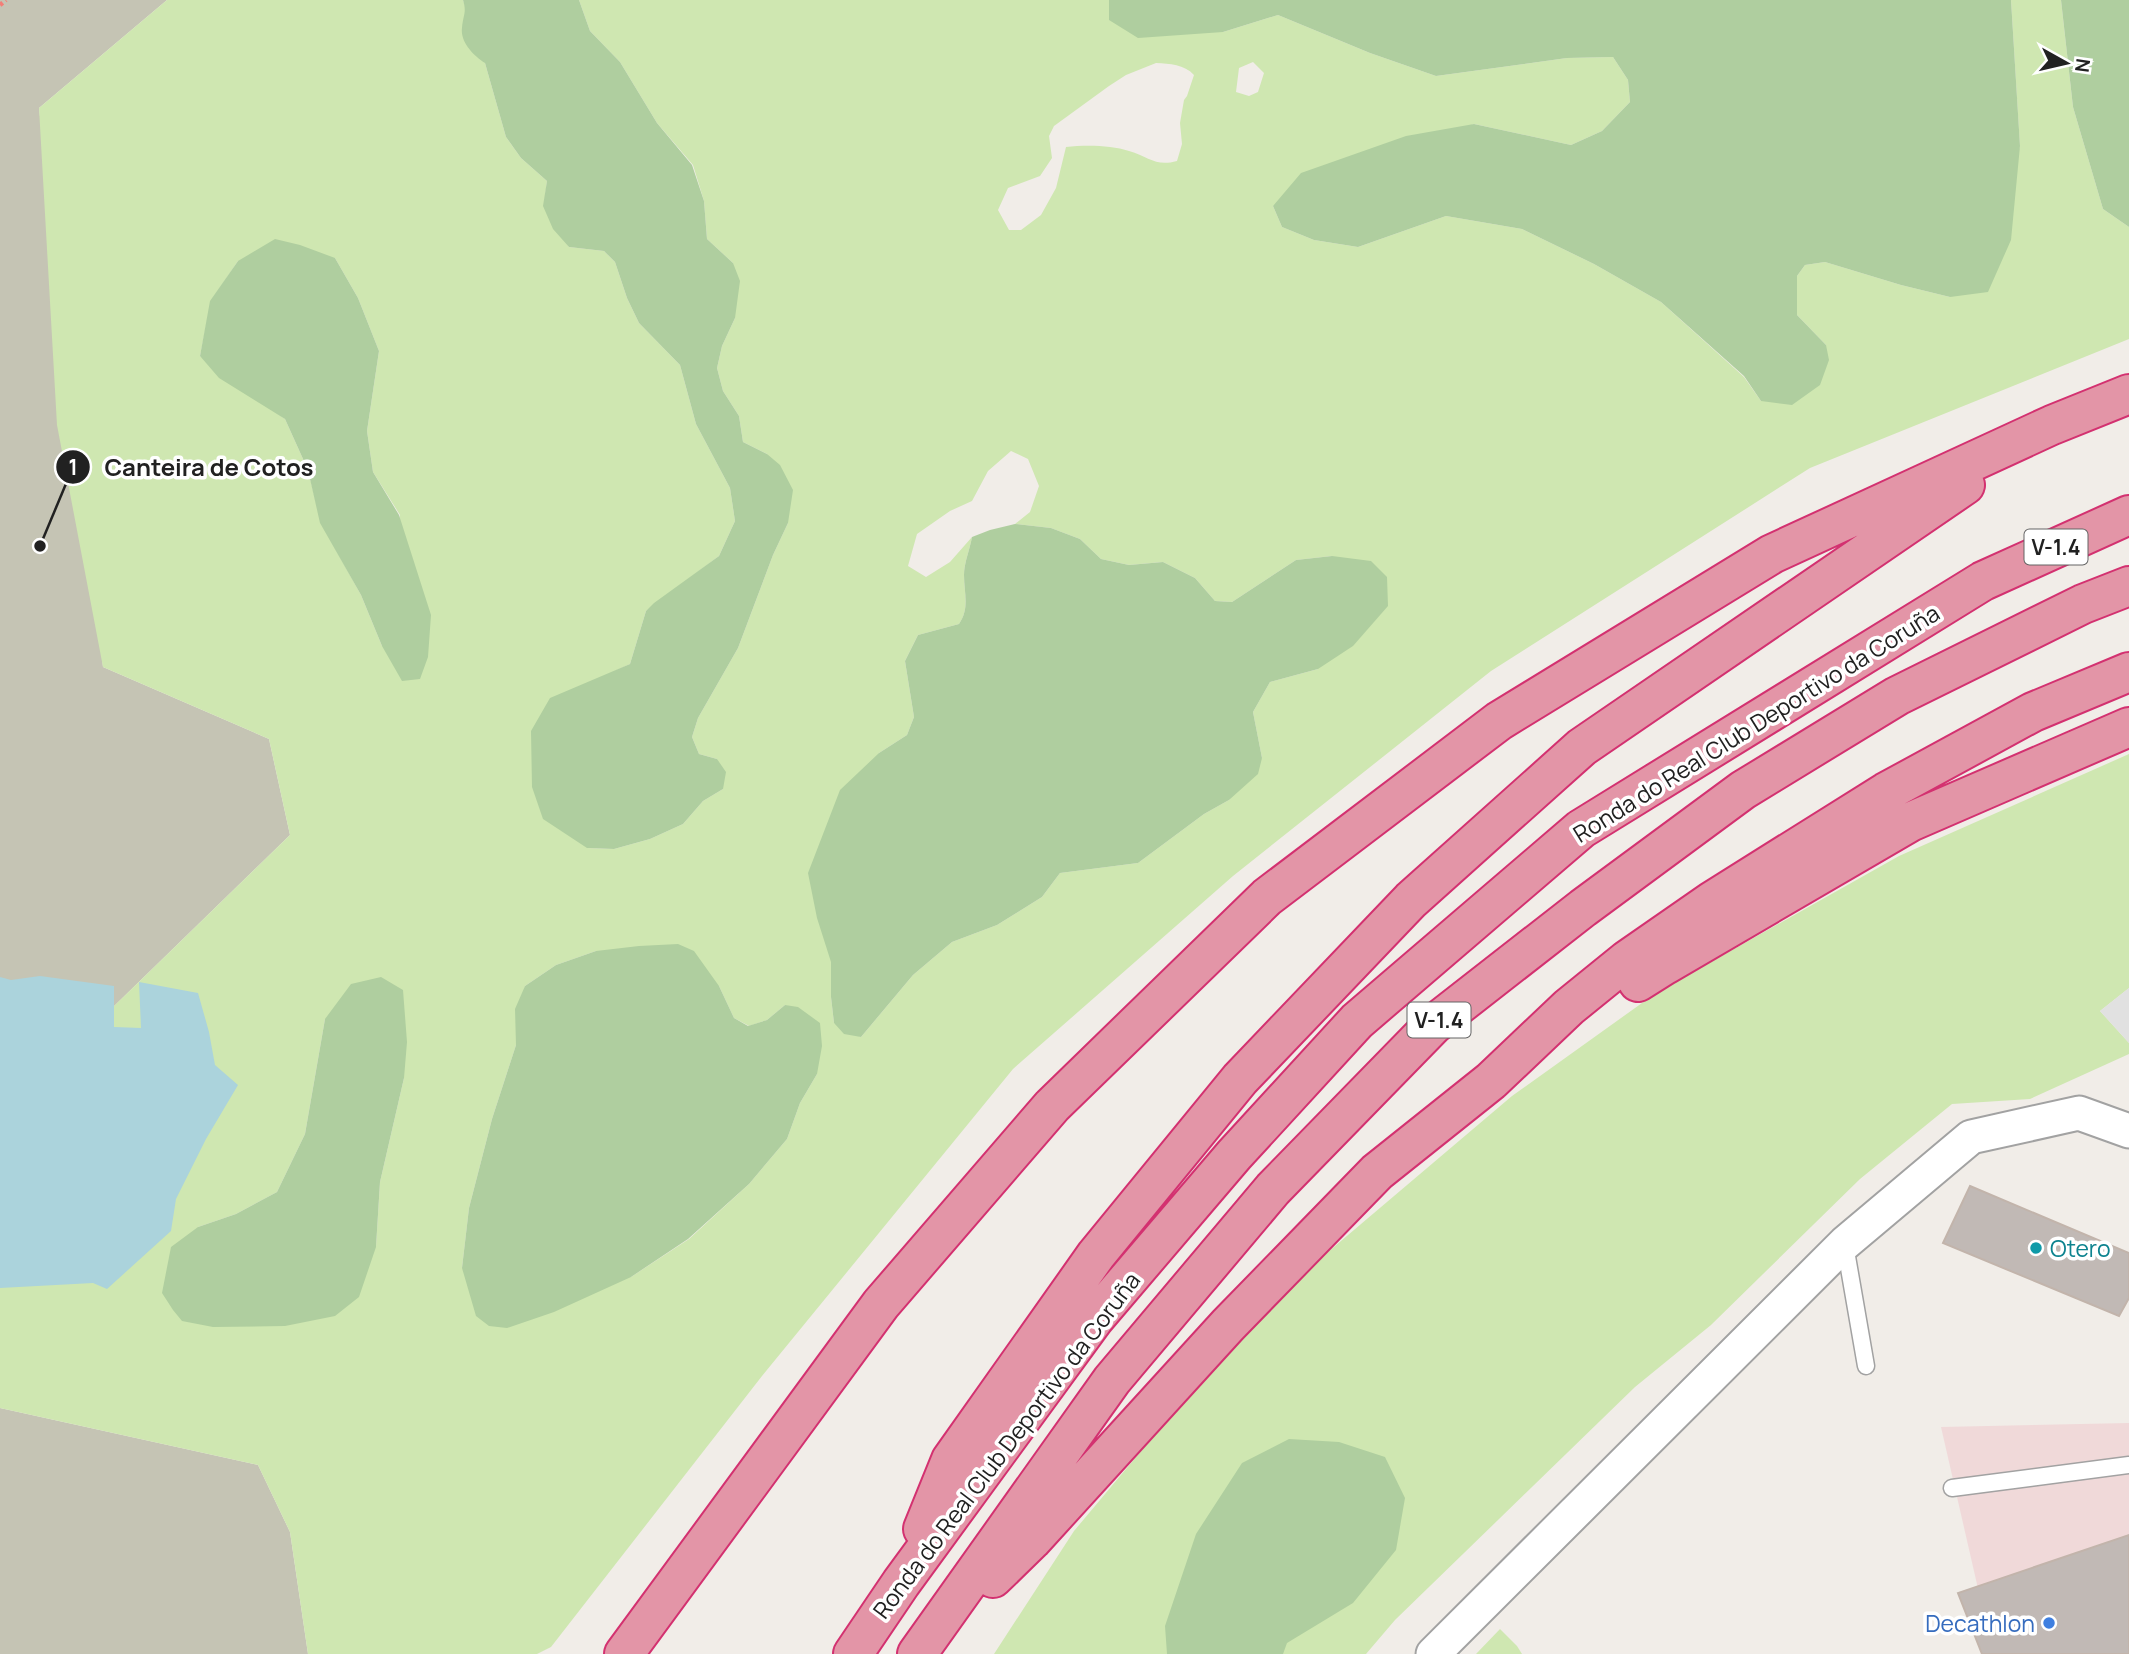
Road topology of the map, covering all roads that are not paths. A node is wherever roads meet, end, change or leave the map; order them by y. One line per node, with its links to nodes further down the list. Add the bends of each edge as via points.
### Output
1 (2129, 394): 2 (highway)
2 (2052, 425): 13 (highway, via 1582,747 1411,900 1241,1079 1096,1255 951,1460); 15 (highway, via 1772,554 1500,721 1267,897 1052,1105 881,1304)
3 (2129, 515): 13 (highway, Ronda do Real Club Deportivo da Coruña / V-1.4, via 1983,580 1581,830 1357,1021 1234,1155 1094,1319)
4 (2129, 586): 14 (highway, Ronda do Real Club Deportivo da Coruña / V-1.4, via 2083,604 1898,696 1743,790 1433,1025 1273,1189 1112,1380)
5 (2129, 672): 7 (highway, via 2033,712 1886,792 1712,901 1569,1007)
6 (2129, 727): 7 (highway, via 1910,822 1665,965)
7 (1491, 1081): 14 (highway, via 1377,1172 1228,1325 1032,1540)
8 (2129, 1131): 9 (street, via 2079,1113 1971,1137)
9 (1845, 1243): 10 (lane); 17 (street)
10 (1866, 1366)
11 (2129, 1465): 12 (lane)
12 (1952, 1489)
13 (901, 1583): 16 (highway, Ronda do Real Club Deportivo da Coruña / V-1.4)
14 (918, 1652)
15 (624, 1654)
16 (853, 1654)
17 (1433, 1654)

